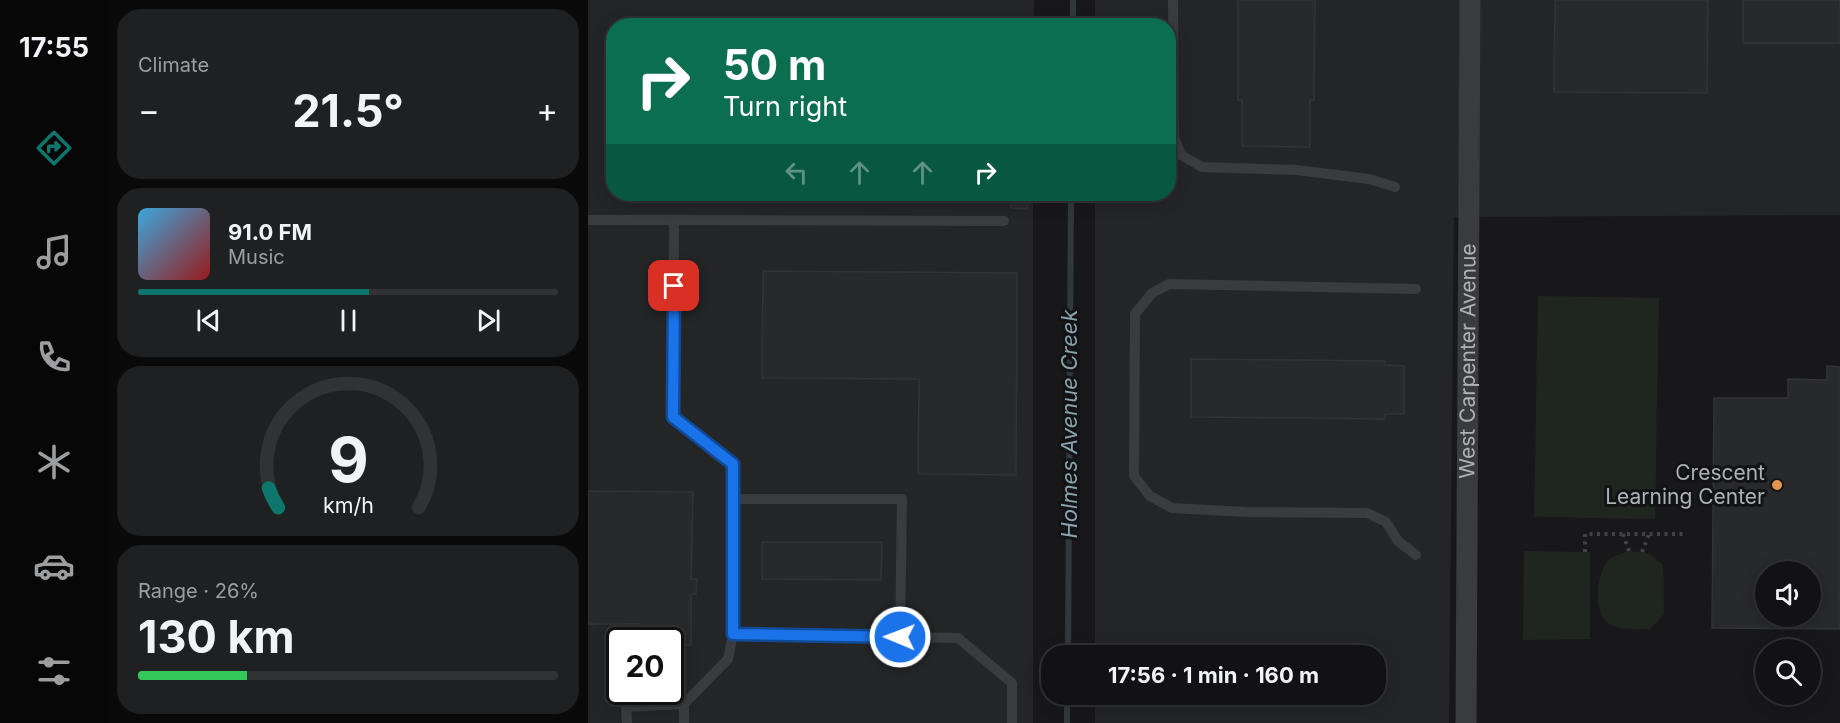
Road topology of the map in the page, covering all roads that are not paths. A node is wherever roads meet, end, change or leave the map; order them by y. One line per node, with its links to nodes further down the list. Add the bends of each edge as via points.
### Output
1 (1173, 0): 3 (lane)
2 (1470, 0): 20 (street, West Carpenter Avenue)
3 (1173, 18)
4 (1176, 142): 5 (lane, via 1181,155 1202,167 1297,170 1369,179)
5 (1395, 187)
6 (588, 220): 7 (lane)
7 (674, 220): 8 (lane); 10 (lane, via 673,417 733,464)
8 (1004, 221)
9 (1416, 289): 11 (lane, via 1169,284 1152,293 1135,314 1134,476 1150,496 1172,508 1367,513 1386,522 1398,541)
10 (733, 499): 12 (lane); 13 (lane, via 902,499)
11 (1416, 555)
12 (733, 634): 13 (lane); 14 (lane, via 728,659)
13 (900, 637): 19 (lane, via 958,638 1012,683)
14 (684, 704)
15 (665, 705): 17 (lane, via 626,707)
16 (684, 705): 18 (lane)
17 (627, 723)
18 (684, 723)
19 (1012, 723)
20 (1466, 723)

